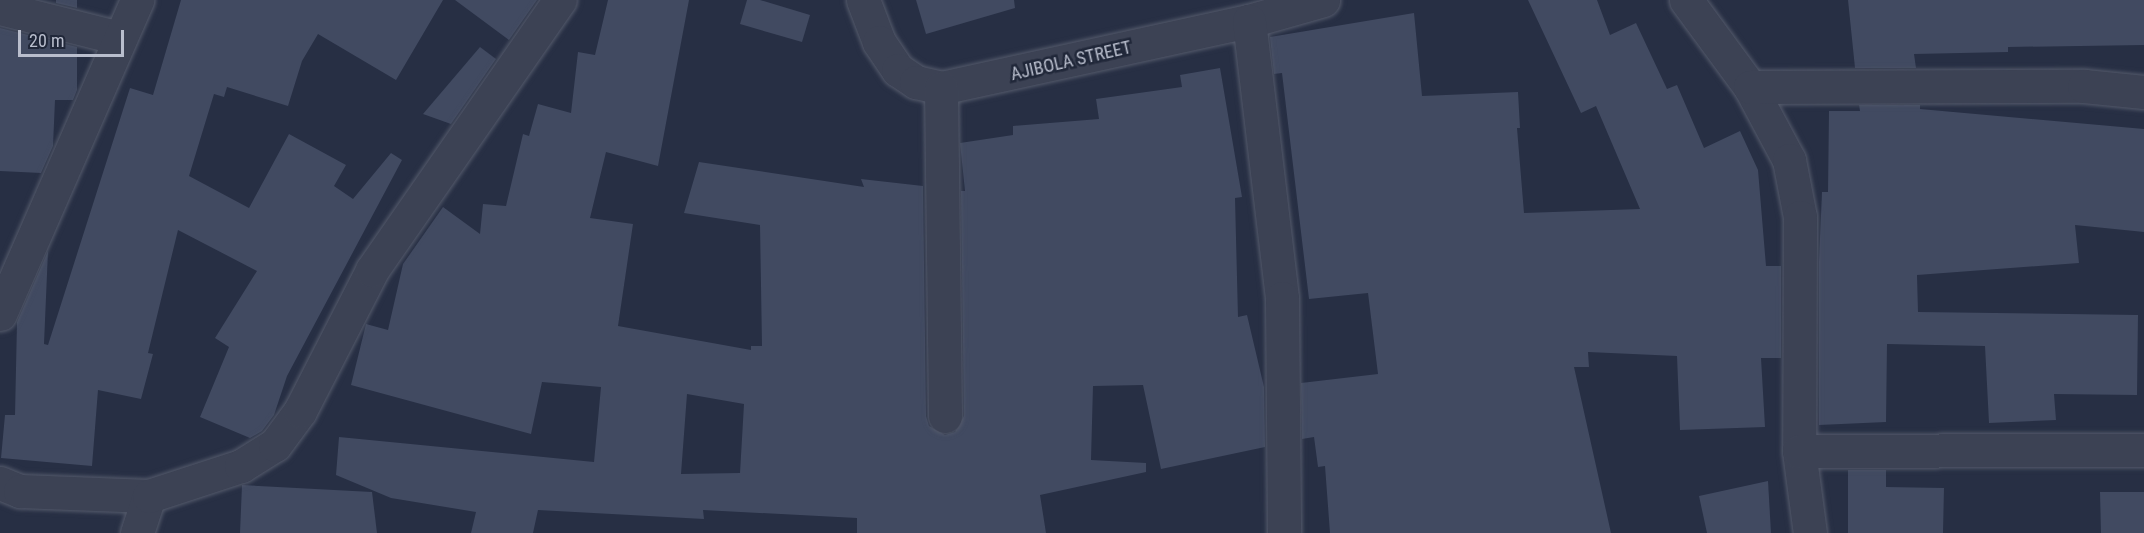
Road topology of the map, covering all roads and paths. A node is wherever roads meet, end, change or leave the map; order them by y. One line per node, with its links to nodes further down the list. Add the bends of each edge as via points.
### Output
1 (137, 0): 8 (street)
2 (560, 0): 17 (street, via 372,270 300,411 275,445 241,465)
3 (863, 0): 10 (street, AJIBOLA STREET, via 879,42 898,70 916,82)
4 (1323, 0): 7 (street, AJIBOLA STREET)
5 (1686, 0): 9 (street)
6 (0, 8): 8 (street)
7 (1249, 21): 10 (street, AJIBOLA STREET); 19 (street, via 1282,298)
8 (119, 38): 12 (street)
9 (1750, 87): 11 (street, via 2084,86); 15 (street, via 1789,160 1800,217)
10 (940, 88): 13 (street)
11 (2144, 92)
12 (0, 314)
13 (945, 416)
14 (2144, 450): 15 (street)
15 (1799, 451): 20 (street)
16 (0, 483): 17 (street, via 20,491)
17 (149, 496): 18 (street)
18 (137, 533)
19 (1284, 533)
20 (1810, 533)

